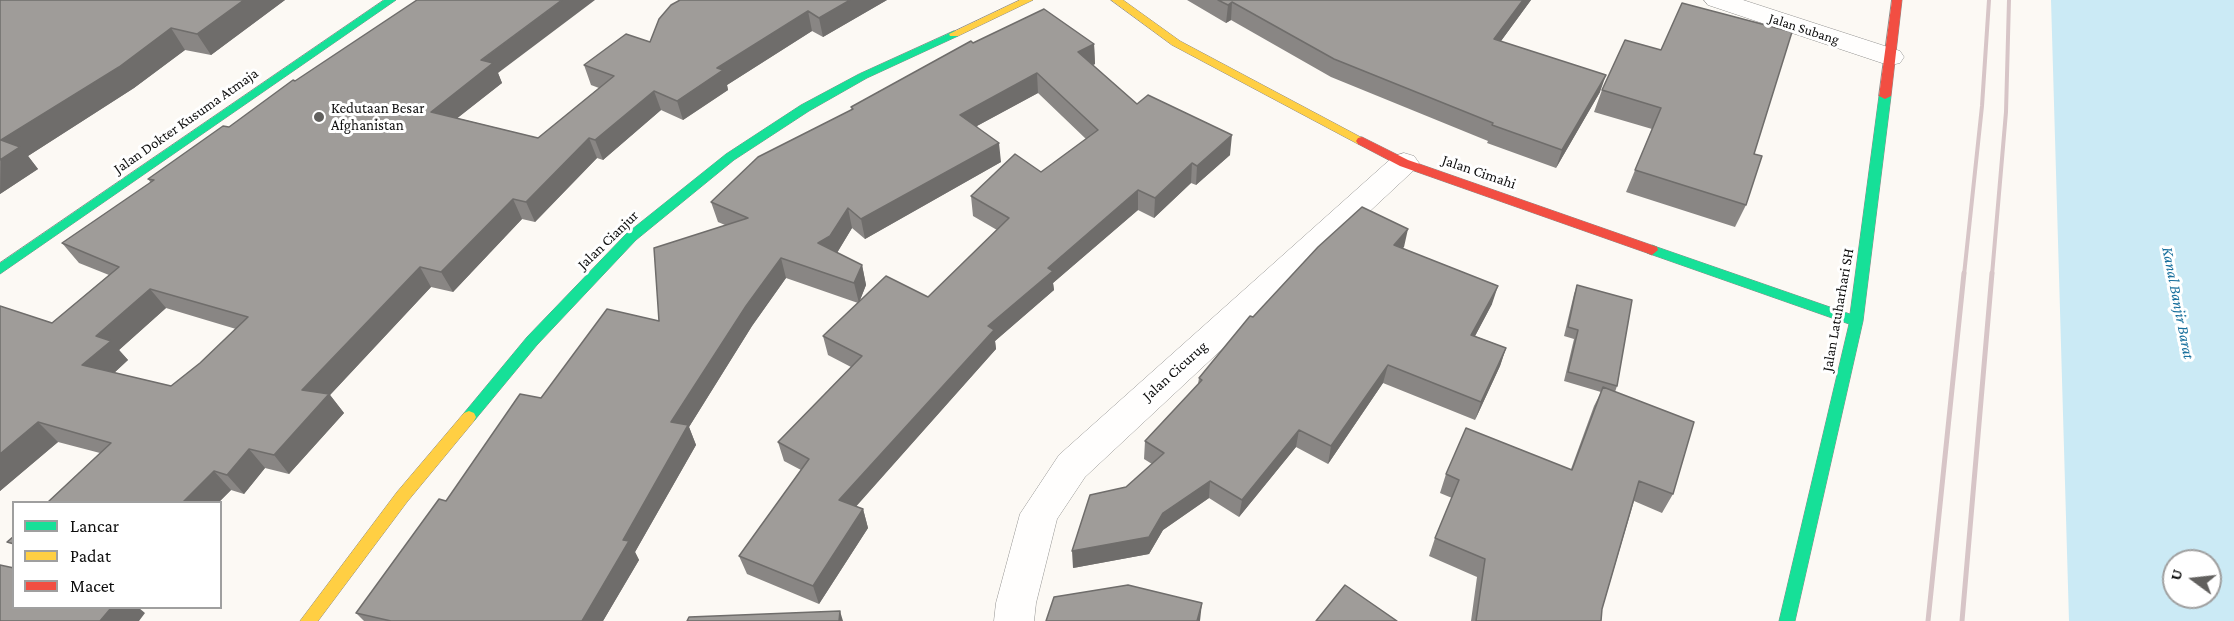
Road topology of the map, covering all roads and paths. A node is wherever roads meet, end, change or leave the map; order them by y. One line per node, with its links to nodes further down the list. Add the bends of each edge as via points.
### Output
1 (391, 0): 8 (street, Jalan Dokter Kusuma Atmaja)
2 (1028, 0): 10 (street, Jalan Cianjur, via 863,76 805,108 730,157 631,237 532,341 402,497)
3 (1116, 0): 7 (street, Jalan Cimahi, via 1176,43)
4 (1717, 0): 6 (street, Jalan Subang)
5 (1897, 0): 6 (street, Jalan Latuharhari SH)
6 (1891, 57): 9 (street, Jalan Latuharhari SH)
7 (1404, 164): 9 (street, Jalan Cimahi); 11 (street, Jalan Cicurug, via 1072,466 1039,514)
8 (0, 269)
9 (1856, 321): 12 (street, Jalan Latuharhari SH)
10 (308, 621)
11 (1014, 621)
12 (1787, 621)

